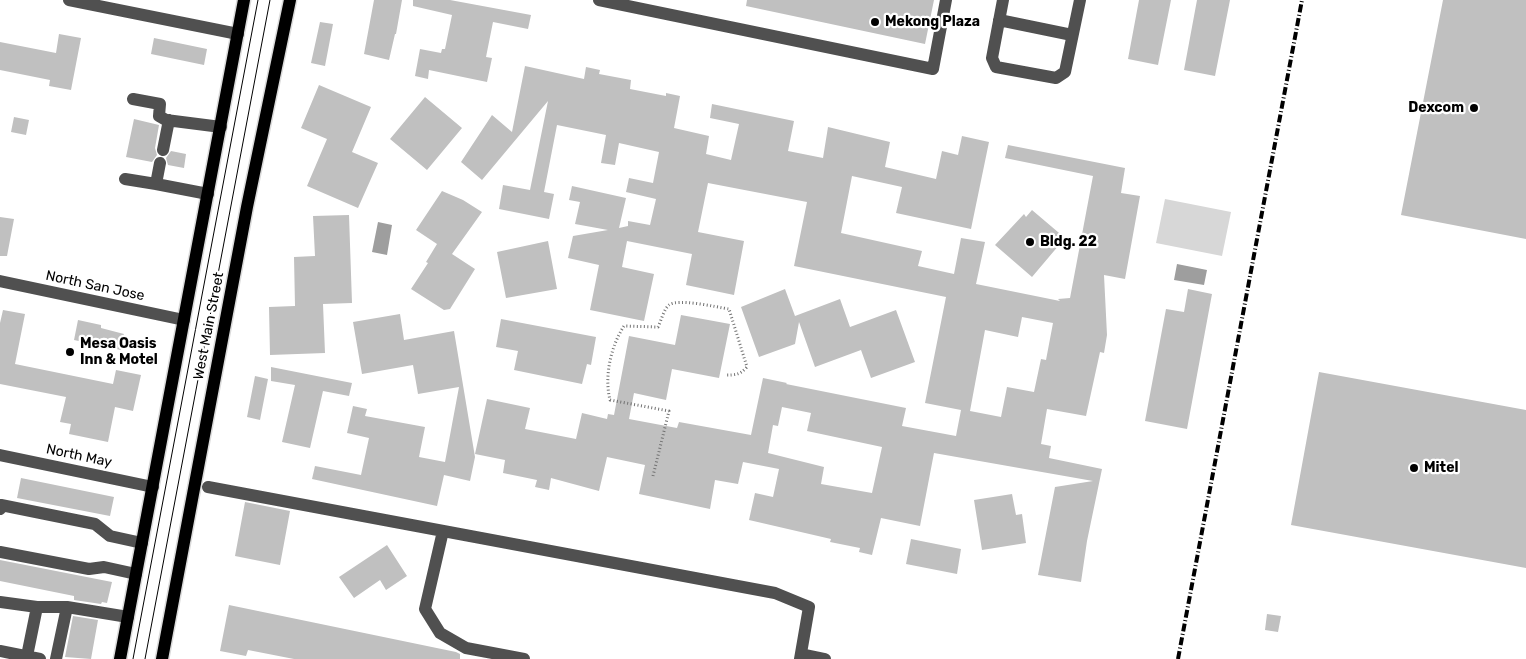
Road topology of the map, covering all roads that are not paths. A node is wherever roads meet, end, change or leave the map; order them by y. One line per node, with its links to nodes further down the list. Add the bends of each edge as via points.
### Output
1 (69, 0): 9 (street)
2 (244, 0): 9 (main road, West Main Street)
3 (290, 0): 38 (main road, West Main Street, via 247,207)
4 (599, 0): 5 (street, via 933,69)
5 (946, 0)
6 (1003, 0): 8 (street)
7 (1080, 0): 10 (street)
8 (999, 20): 10 (street); 10 (street, via 992,58 996,67 1056,78 1065,72)
9 (238, 34): 13 (main road, West Main Street)
10 (1072, 35)
11 (133, 99): 12 (street, via 160,104 159,116)
12 (169, 120): 13 (street); 14 (street)
13 (220, 127): 18 (main road, West Main Street)
14 (163, 150)
15 (160, 163): 17 (street)
16 (125, 179): 17 (street)
17 (156, 184): 18 (street)
18 (208, 194): 20 (main road, West Main Street)
19 (0, 281): 20 (street, North San Jose)
20 (184, 320): 22 (main road, West Main Street)
21 (0, 455): 22 (street, North May)
22 (153, 487): 26 (main road, West Main Street)
23 (208, 487): 25 (street)
24 (0, 509): 26 (street, via 1,505 95,524 110,536)
25 (443, 531): 34 (street, via 775,593 808,607); 39 (street, via 425,609 440,633 466,648)
26 (142, 543): 28 (main road, West Main Street)
27 (0, 552): 28 (street, via 89,569 104,567)
28 (136, 574): 32 (main road, West Main Street)
29 (0, 602): 30 (street)
30 (38, 607): 31 (street); 35 (street)
31 (68, 607): 32 (street); 36 (street)
32 (128, 617): 37 (main road, West Main Street)
33 (0, 651): 35 (street)
34 (801, 657): 40 (street)
35 (34, 658)
36 (56, 659)
37 (120, 659)
38 (162, 659)
39 (524, 659)
40 (825, 659)

